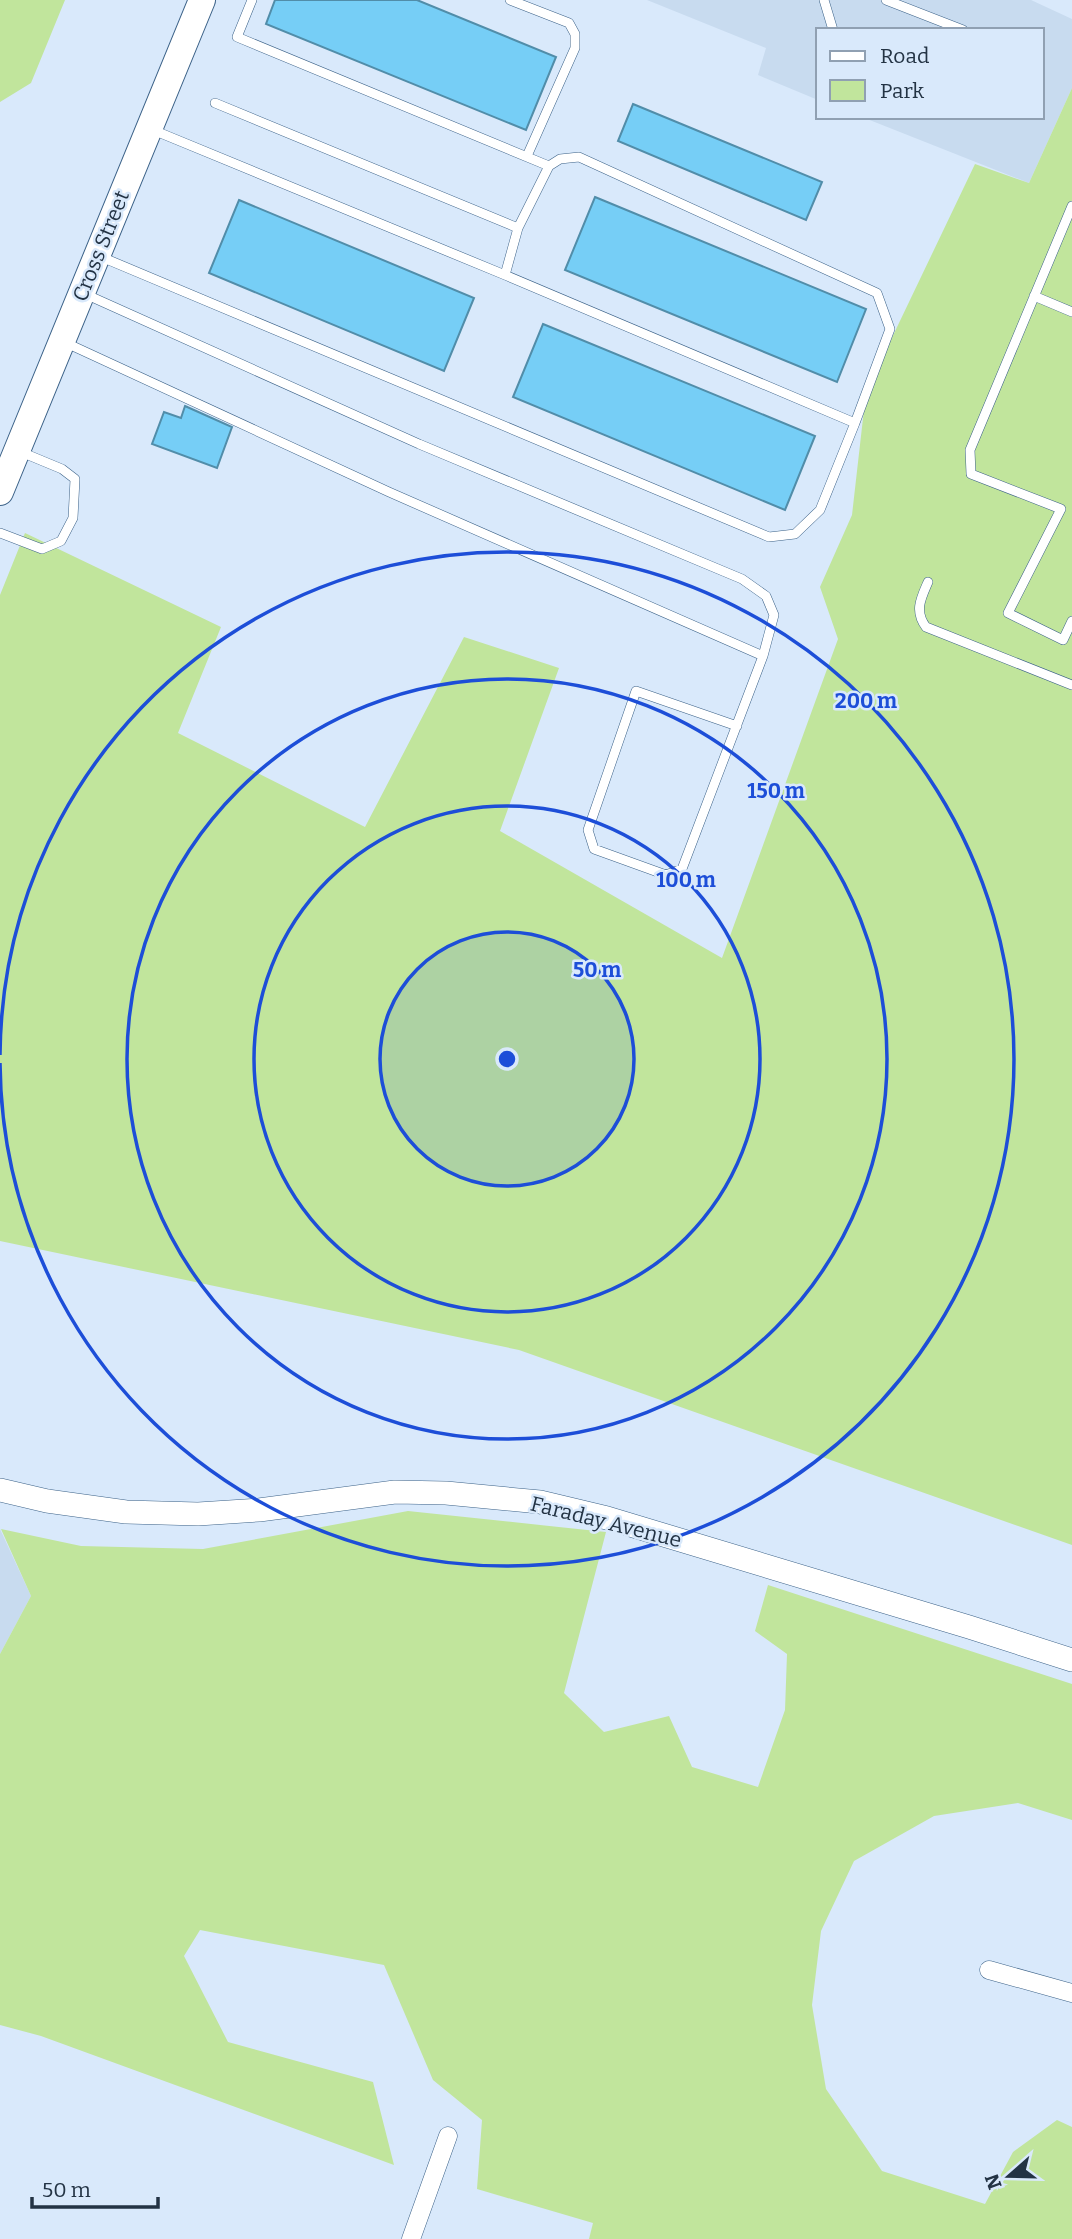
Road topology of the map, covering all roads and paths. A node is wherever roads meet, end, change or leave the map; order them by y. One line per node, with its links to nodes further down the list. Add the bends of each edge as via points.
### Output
1 (202, 0): 9 (main road, Cross Street)
2 (252, 0): 10 (lane, via 237,37)
3 (510, 0): 10 (lane, via 569,23 575,34 575,48)
4 (824, 0): 6 (lane)
5 (886, 0): 7 (lane)
6 (832, 28)
7 (958, 28)
8 (215, 103): 13 (lane)
9 (149, 128): 14 (main road, Cross Street); 15 (lane)
10 (527, 156): 11 (lane)
11 (549, 166): 13 (lane); 20 (lane, via 560,159 579,157 877,293 890,329)
12 (1072, 206): 17 (lane)
13 (518, 228): 15 (lane)
14 (97, 256): 16 (main road, Cross Street); 20 (lane, via 769,537 795,534 820,510)
15 (505, 275): 20 (lane)
16 (82, 292): 19 (main road, Cross Street); 26 (lane, via 419,444 742,579 766,596 774,615)
17 (1034, 296): 18 (lane); 25 (lane, via 970,450 971,474 1061,509 1008,613 1063,640)
18 (1072, 312)
19 (62, 341): 21 (main road, Cross Street); 26 (lane, via 389,492)
20 (855, 423)
21 (18, 450): 22 (main road, Cross Street); 23 (lane, via 75,479 73,518 61,541 42,549)
22 (0, 492)
23 (0, 533)
24 (928, 582): 27 (lane, via 918,607 926,627)
25 (1072, 621)
26 (763, 656): 28 (lane)
27 (1072, 685)
28 (737, 726): 28 (lane, via 682,870 666,875 594,849 588,830 636,691)
29 (0, 1490): 30 (street, Faraday Avenue, via 47,1501 150,1513 259,1510 395,1492 540,1503 607,1518)
30 (1072, 1660)
31 (989, 1970): 32 (street)
32 (1072, 1993)
33 (449, 2136): 34 (street)
34 (411, 2239)

